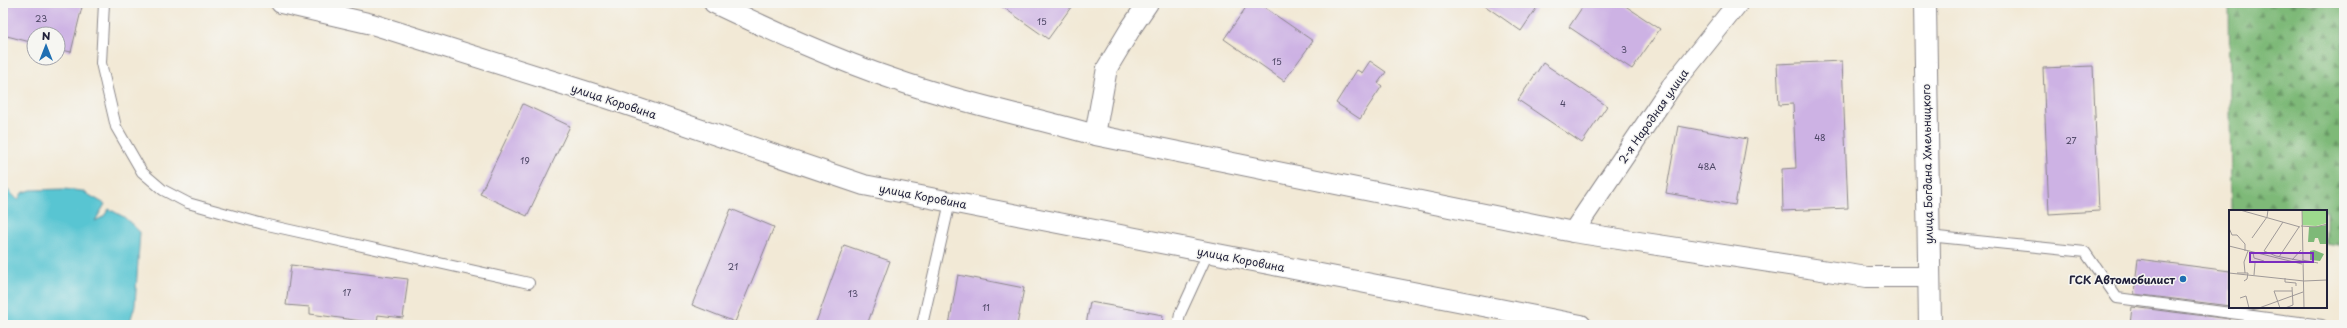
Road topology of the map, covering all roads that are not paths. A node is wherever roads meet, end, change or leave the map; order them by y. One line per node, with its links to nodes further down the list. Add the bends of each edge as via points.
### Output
1 (104, 3): 13 (lane, via 101,63 116,127 142,172 163,190 188,203 263,224)
2 (281, 3): 8 (street, улица Коровина, via 372,24 610,99 864,185)
3 (714, 3): 7 (street, via 790,39 895,80 969,103 1033,117)
4 (1148, 3): 7 (street, via 1107,68)
5 (1738, 3): 9 (street, 2-я Народная улица, via 1671,87)
6 (1925, 3): 10 (street, улица Богдана Хмельницкого)
7 (1095, 135): 9 (street)
8 (950, 202): 11 (street, улица Коровина); 14 (lane)
9 (1573, 232): 12 (street, via 1867,277)
10 (1928, 236): 12 (street, улица Богдана Хмельницкого); 18 (lane, via 2085,252 2117,298)
11 (1208, 253): 15 (lane, via 1180,314); 16 (street, улица Коровина)
12 (1930, 277): 17 (street, улица Богдана Хмельницкого)
13 (530, 283)
14 (922, 325)
15 (1178, 325)
16 (1581, 325)
17 (1930, 325)
18 (2322, 325)

